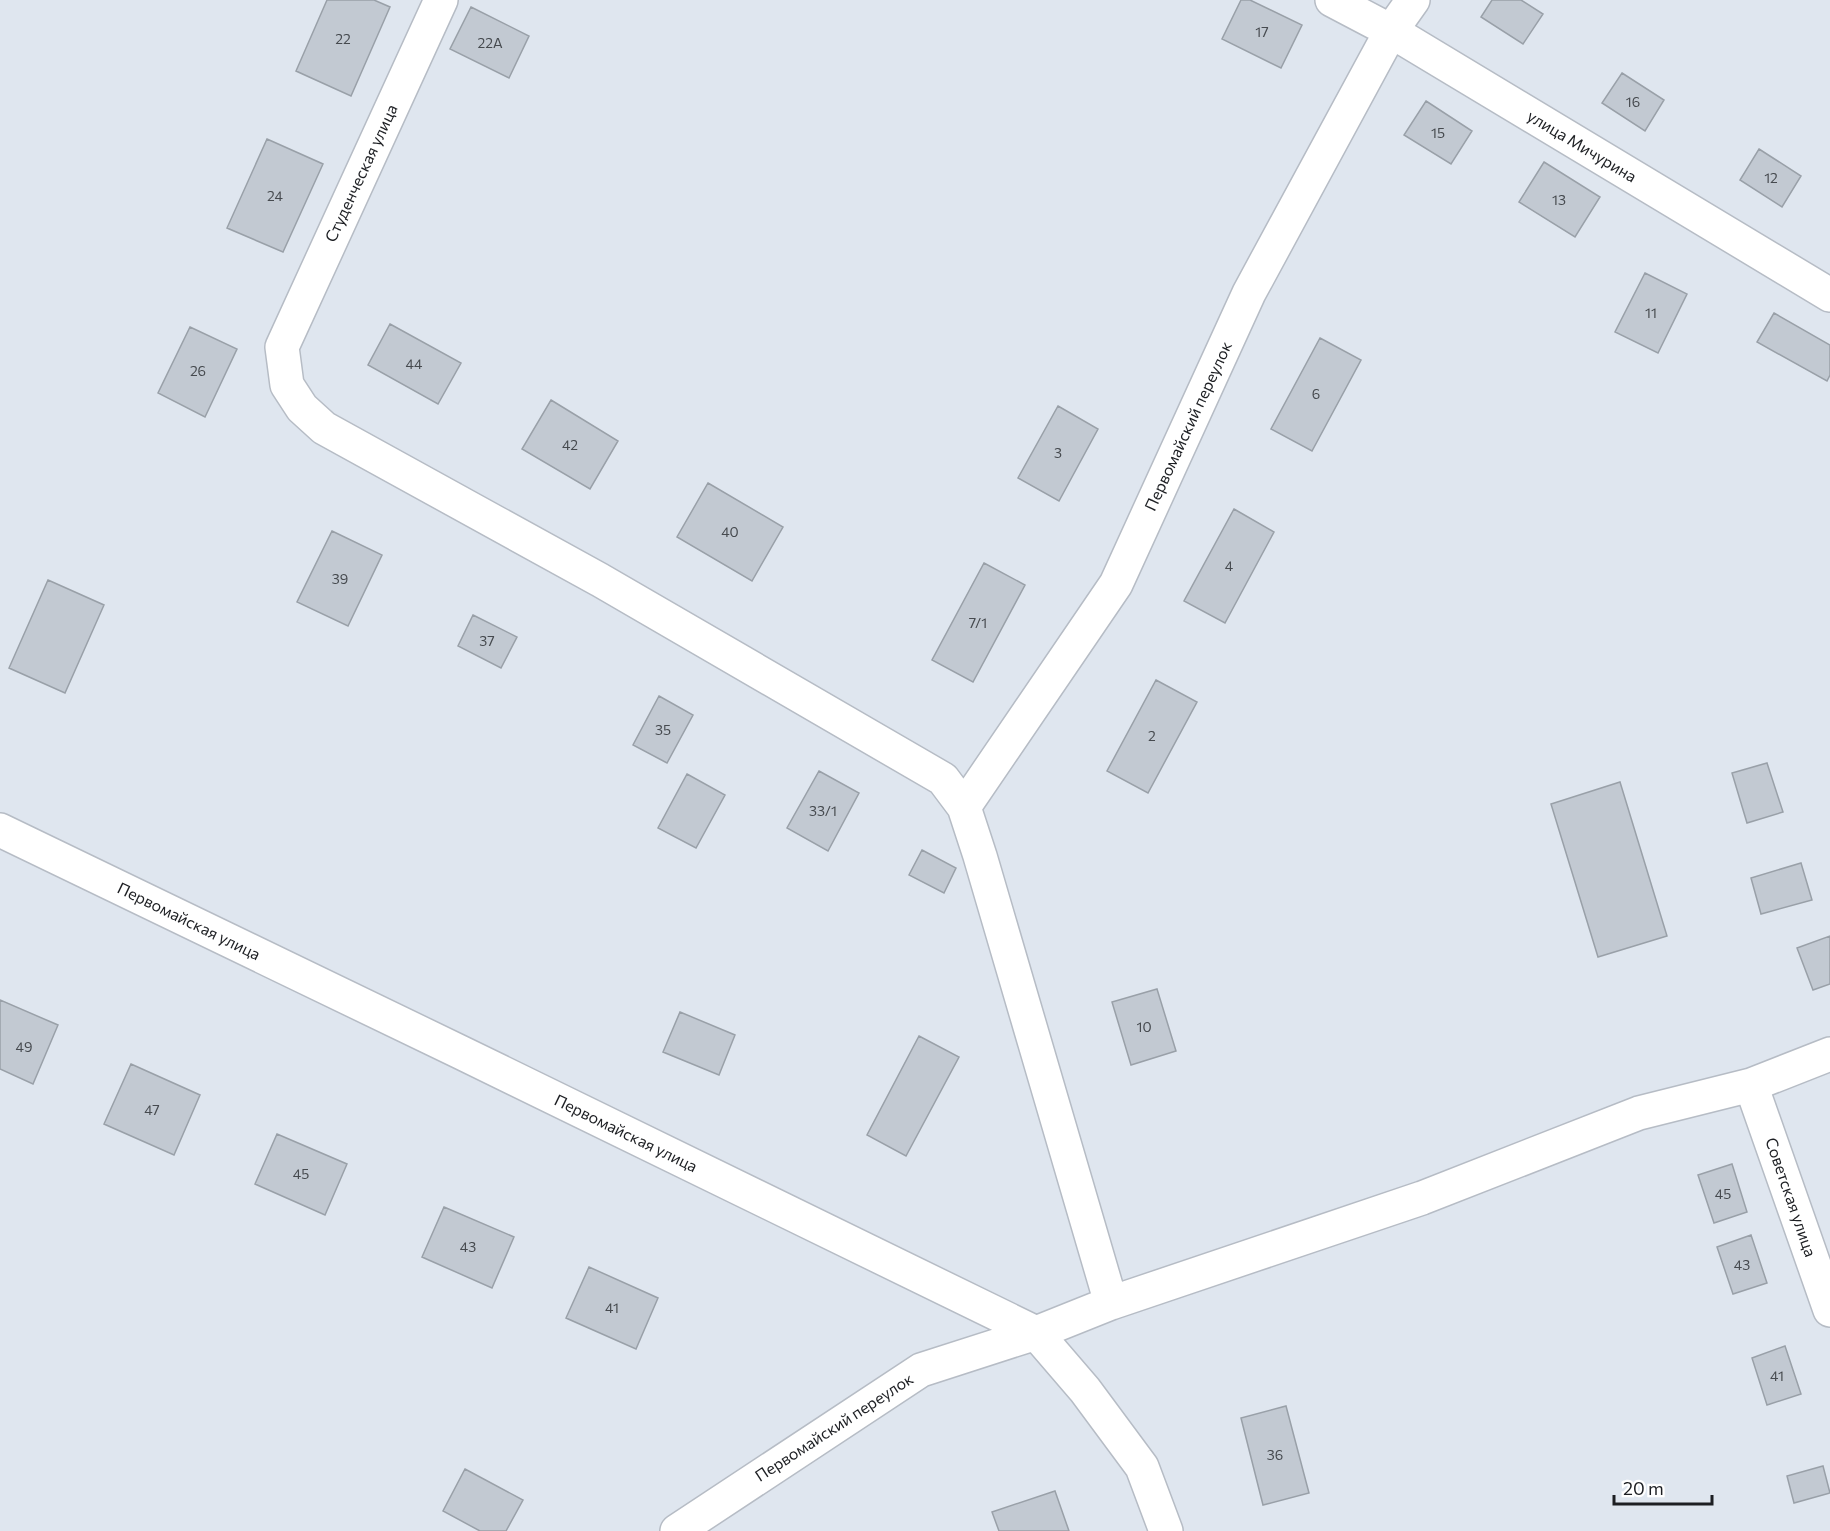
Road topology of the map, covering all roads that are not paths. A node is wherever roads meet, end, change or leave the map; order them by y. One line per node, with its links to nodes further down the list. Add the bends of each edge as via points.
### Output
1 (441, 0): 6 (street, Студенческая улица, via 282,346 287,385 302,408 324,428 600,580 943,779)
2 (1332, 0): 4 (street, улица Мичурина)
3 (1413, 0): 4 (street, Первомайский переулок)
4 (1391, 31): 5 (street, улица Мичурина); 6 (street, Первомайский переулок, via 1249,293 1116,584)
5 (1830, 295)
6 (964, 807): 10 (street)
7 (0, 830): 12 (street, Первомайская улица)
8 (1830, 1054): 9 (street, Первомайский переулок)
9 (1751, 1085): 10 (street, Первомайский переулок, via 1639,1113 1422,1198); 11 (street, Советская улица)
10 (1111, 1303): 12 (street, Первомайский переулок)
11 (1830, 1310)
12 (1036, 1334): 13 (street, Первомайский переулок, via 921,1370); 14 (street, Первомайская улица, via 1085,1390 1142,1467)
13 (677, 1531)
14 (1166, 1531)

